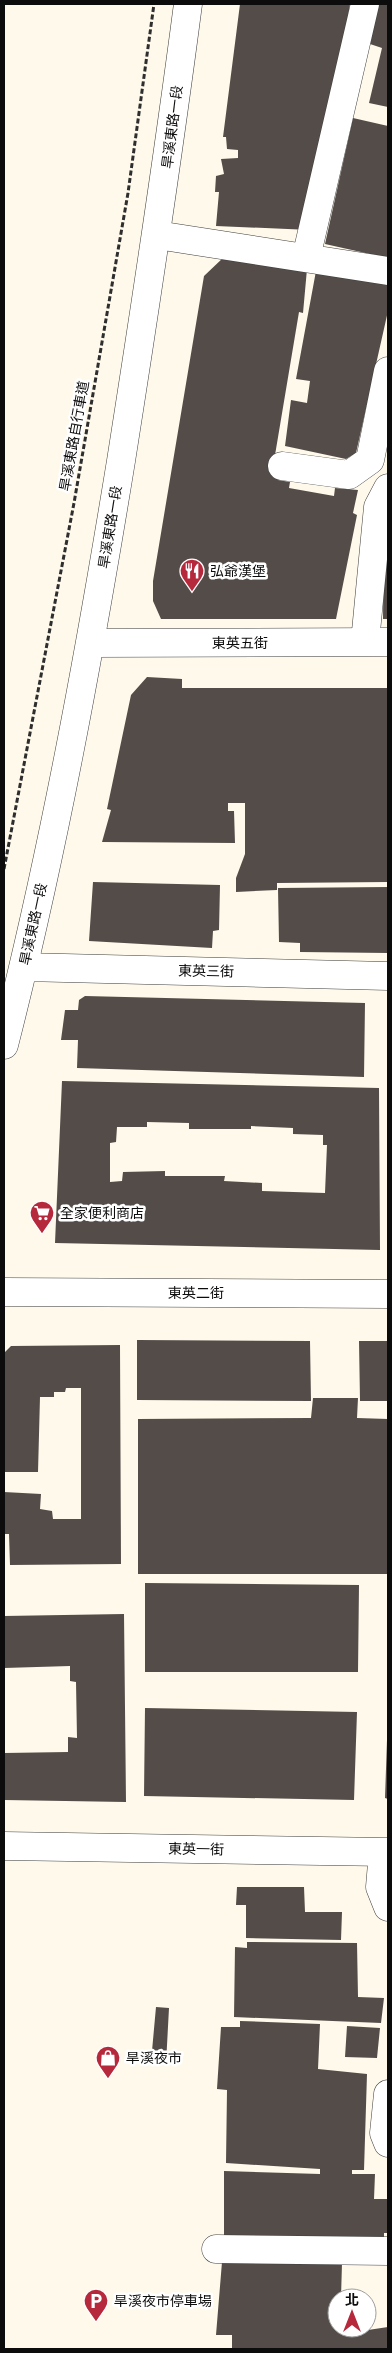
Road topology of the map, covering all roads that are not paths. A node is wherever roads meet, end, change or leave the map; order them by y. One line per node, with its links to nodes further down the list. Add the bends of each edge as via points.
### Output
1 (188, 4): 3 (street, 旱溪東路一段)
2 (365, 4): 4 (street)
3 (157, 235): 4 (street); 10 (street, 旱溪東路一段)
4 (306, 258): 5 (street)
5 (388, 271)
6 (388, 371): 7 (street, via 370,460 349,475)
7 (282, 466)
8 (388, 488): 9 (street, via 378,507)
9 (377, 642): 10 (street, 東英五街)
10 (91, 644): 11 (street, 旱溪東路一段)
11 (24, 967): 12 (street, 東英三街); 13 (street, 旱溪東路一段)
12 (388, 976)
13 (4, 1045)
14 (4, 1292): 15 (street, 東英二街)
15 (388, 1294)
16 (4, 1846): 17 (street, 東英一街)
17 (386, 1852): 18 (street, via 380,1887)
18 (388, 1906)
19 (388, 2094): 20 (street, via 384,2133)
20 (388, 2143)
21 (216, 2249): 22 (street)
22 (388, 2251)

